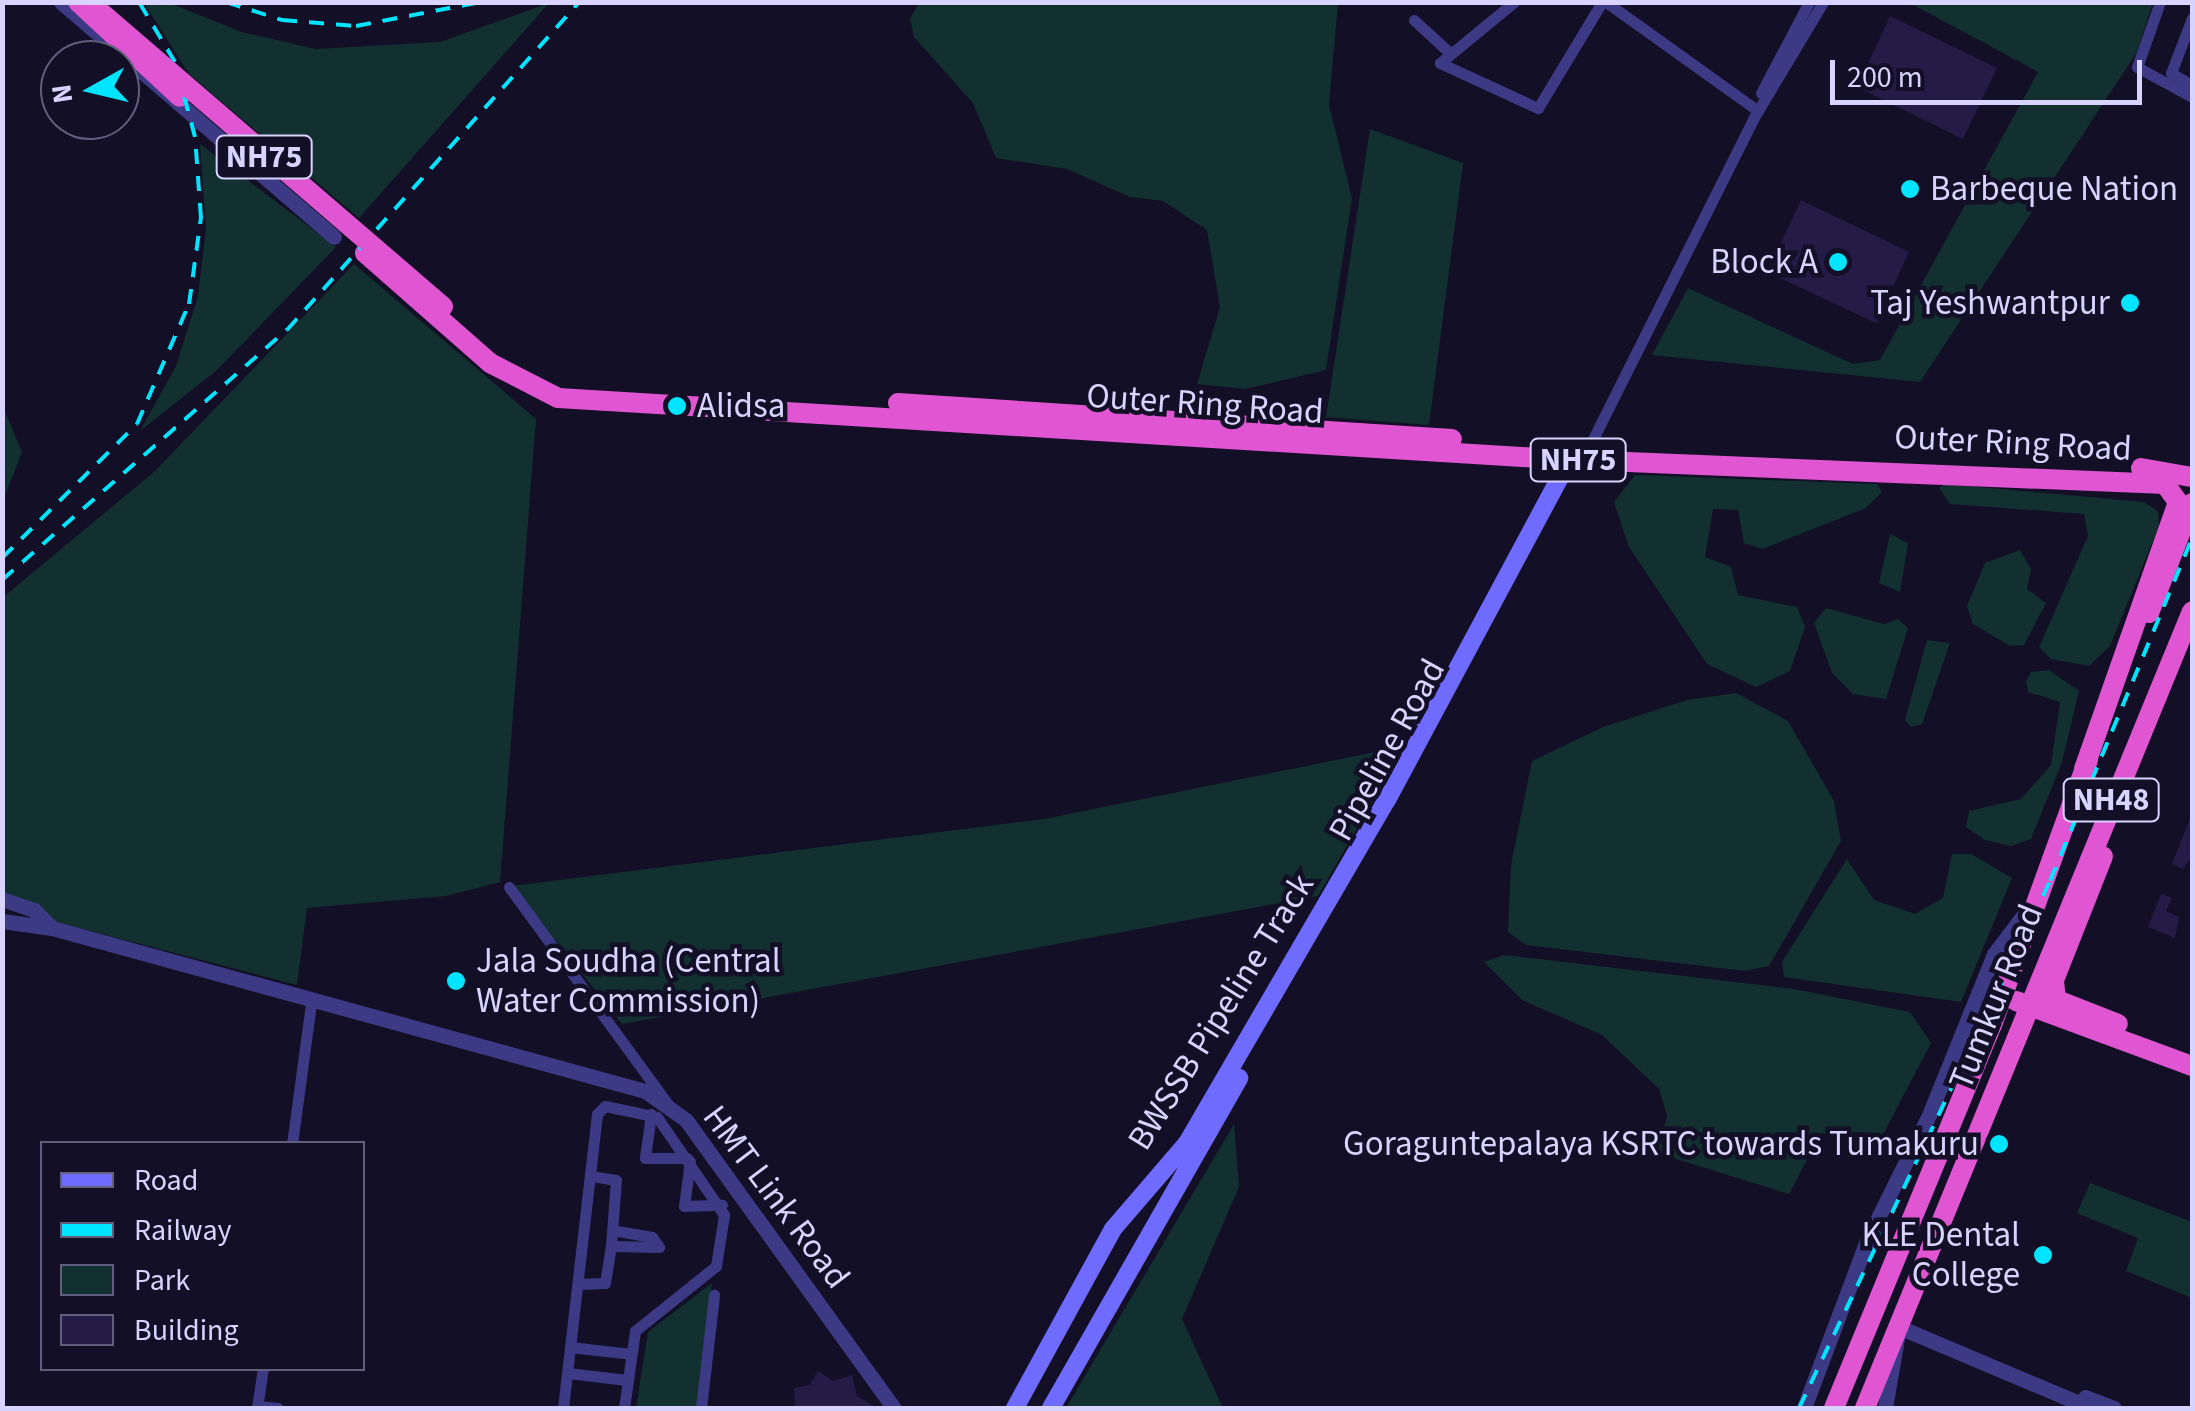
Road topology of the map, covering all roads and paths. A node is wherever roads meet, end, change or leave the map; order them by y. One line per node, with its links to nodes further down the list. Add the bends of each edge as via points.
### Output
1 (61, 2): 16 (street)
2 (78, 2): 17 (highway, Outer Ring Road / NH75, bridge)
3 (89, 2): 17 (highway, Outer Ring Road / NH75, bridge)
4 (1514, 2): 11 (street)
5 (1604, 2): 11 (street, via 1538,108 1440,63); 15 (street)
6 (1809, 2): 15 (street)
7 (1823, 2): 15 (street)
8 (2160, 2): 12 (street, via 2138,68)
9 (2192, 18): 12 (street, via 2172,66)
10 (1414, 20): 11 (street)
11 (1452, 54)
12 (2177, 84): 13 (street); 14 (street)
13 (2192, 85)
14 (2192, 97)
15 (1758, 111): 18 (street)
16 (334, 237)
17 (440, 312): 18 (highway, Outer Ring Road / NH75, via 512,370 571,390 972,406)
18 (1583, 454): 19 (highway, Outer Ring Road / NH75); 21 (main road, Pipeline Road); 24 (highway, Outer Ring Road / NH75, via 2166,484 2178,502)
19 (2192, 477)
20 (2192, 503): 24 (highway, Tumkur Road / NH48)
21 (1550, 506): 25 (main road, Pipeline Road); 66 (main road, Pipeline Road, via 1180,1193)
22 (2192, 612): 23 (highway, Tumkur Road / NH48)
23 (2180, 639): 32 (highway, Tumkur Road / NH48); 35 (highway, via 2180,662 2054,980)
24 (2084, 769): 28 (highway, Tumkur Road / NH48)
25 (1386, 800): 65 (main road, BWSSB Pipeline Track, via 1187,1142 1113,1229)
26 (509, 888): 39 (street)
27 (2, 899): 30 (street, HMT Link Road, via 34,910)
28 (2028, 909): 31 (highway, Tumkur Road / NH48); 67 (street, via 1994,954 1929,1115 1868,1238)
29 (2, 921): 30 (street, HMT Link Road)
30 (52, 928): 36 (street, HMT Link Road)
31 (2021, 932): 32 (highway); 33 (highway, Tumkur Road / NH48)
32 (2051, 946): 34 (highway, Tumkur Road / NH48)
33 (2005, 987): 34 (highway); 68 (highway, Tumkur Road / NH48)
34 (2029, 997): 35 (highway); 38 (highway); 53 (highway, Tumkur Road / NH48)
35 (2056, 1000): 37 (highway)
36 (311, 1003): 39 (street, HMT Link Road, via 645,1092); 41 (street)
37 (2192, 1052)
38 (2192, 1066)
39 (673, 1111): 43 (street, HMT Link Road)
40 (651, 1114): 42 (street); 42 (street, via 646,1158); 44 (street, via 598,1110)
41 (292, 1141)
42 (688, 1160): 45 (street); 48 (street, via 684,1206)
43 (719, 1165): 45 (street); 46 (street, HMT Link Road)
44 (590, 1176): 49 (street, via 616,1180); 51 (street)
45 (702, 1178): 47 (street)
46 (729, 1180): 47 (street); 64 (street, HMT Link Road)
47 (713, 1192): 48 (street)
48 (722, 1205): 55 (street, via 716,1266 640,1326)
49 (613, 1230): 50 (street); 50 (street, via 652,1236 658,1247)
50 (611, 1246): 51 (street, via 605,1283)
51 (578, 1284): 54 (street)
52 (714, 1294): 63 (street)
53 (1900, 1323): 69 (highway, Tumkur Road / NH48); 70 (street); 71 (street); 72 (street)
54 (570, 1346): 55 (street); 57 (street)
55 (631, 1354): 58 (street)
56 (263, 1371): 59 (street)
57 (568, 1373): 58 (street); 61 (street)
58 (628, 1380): 62 (street)
59 (258, 1407): 60 (street)
60 (278, 1408)
61 (564, 1408)
62 (624, 1408)
63 (701, 1408)
64 (894, 1408)
65 (1015, 1408)
66 (1051, 1408)
67 (1804, 1408)
68 (1834, 1408)
69 (1865, 1408)
70 (1884, 1408)
71 (2092, 1408)
72 (2114, 1408)

